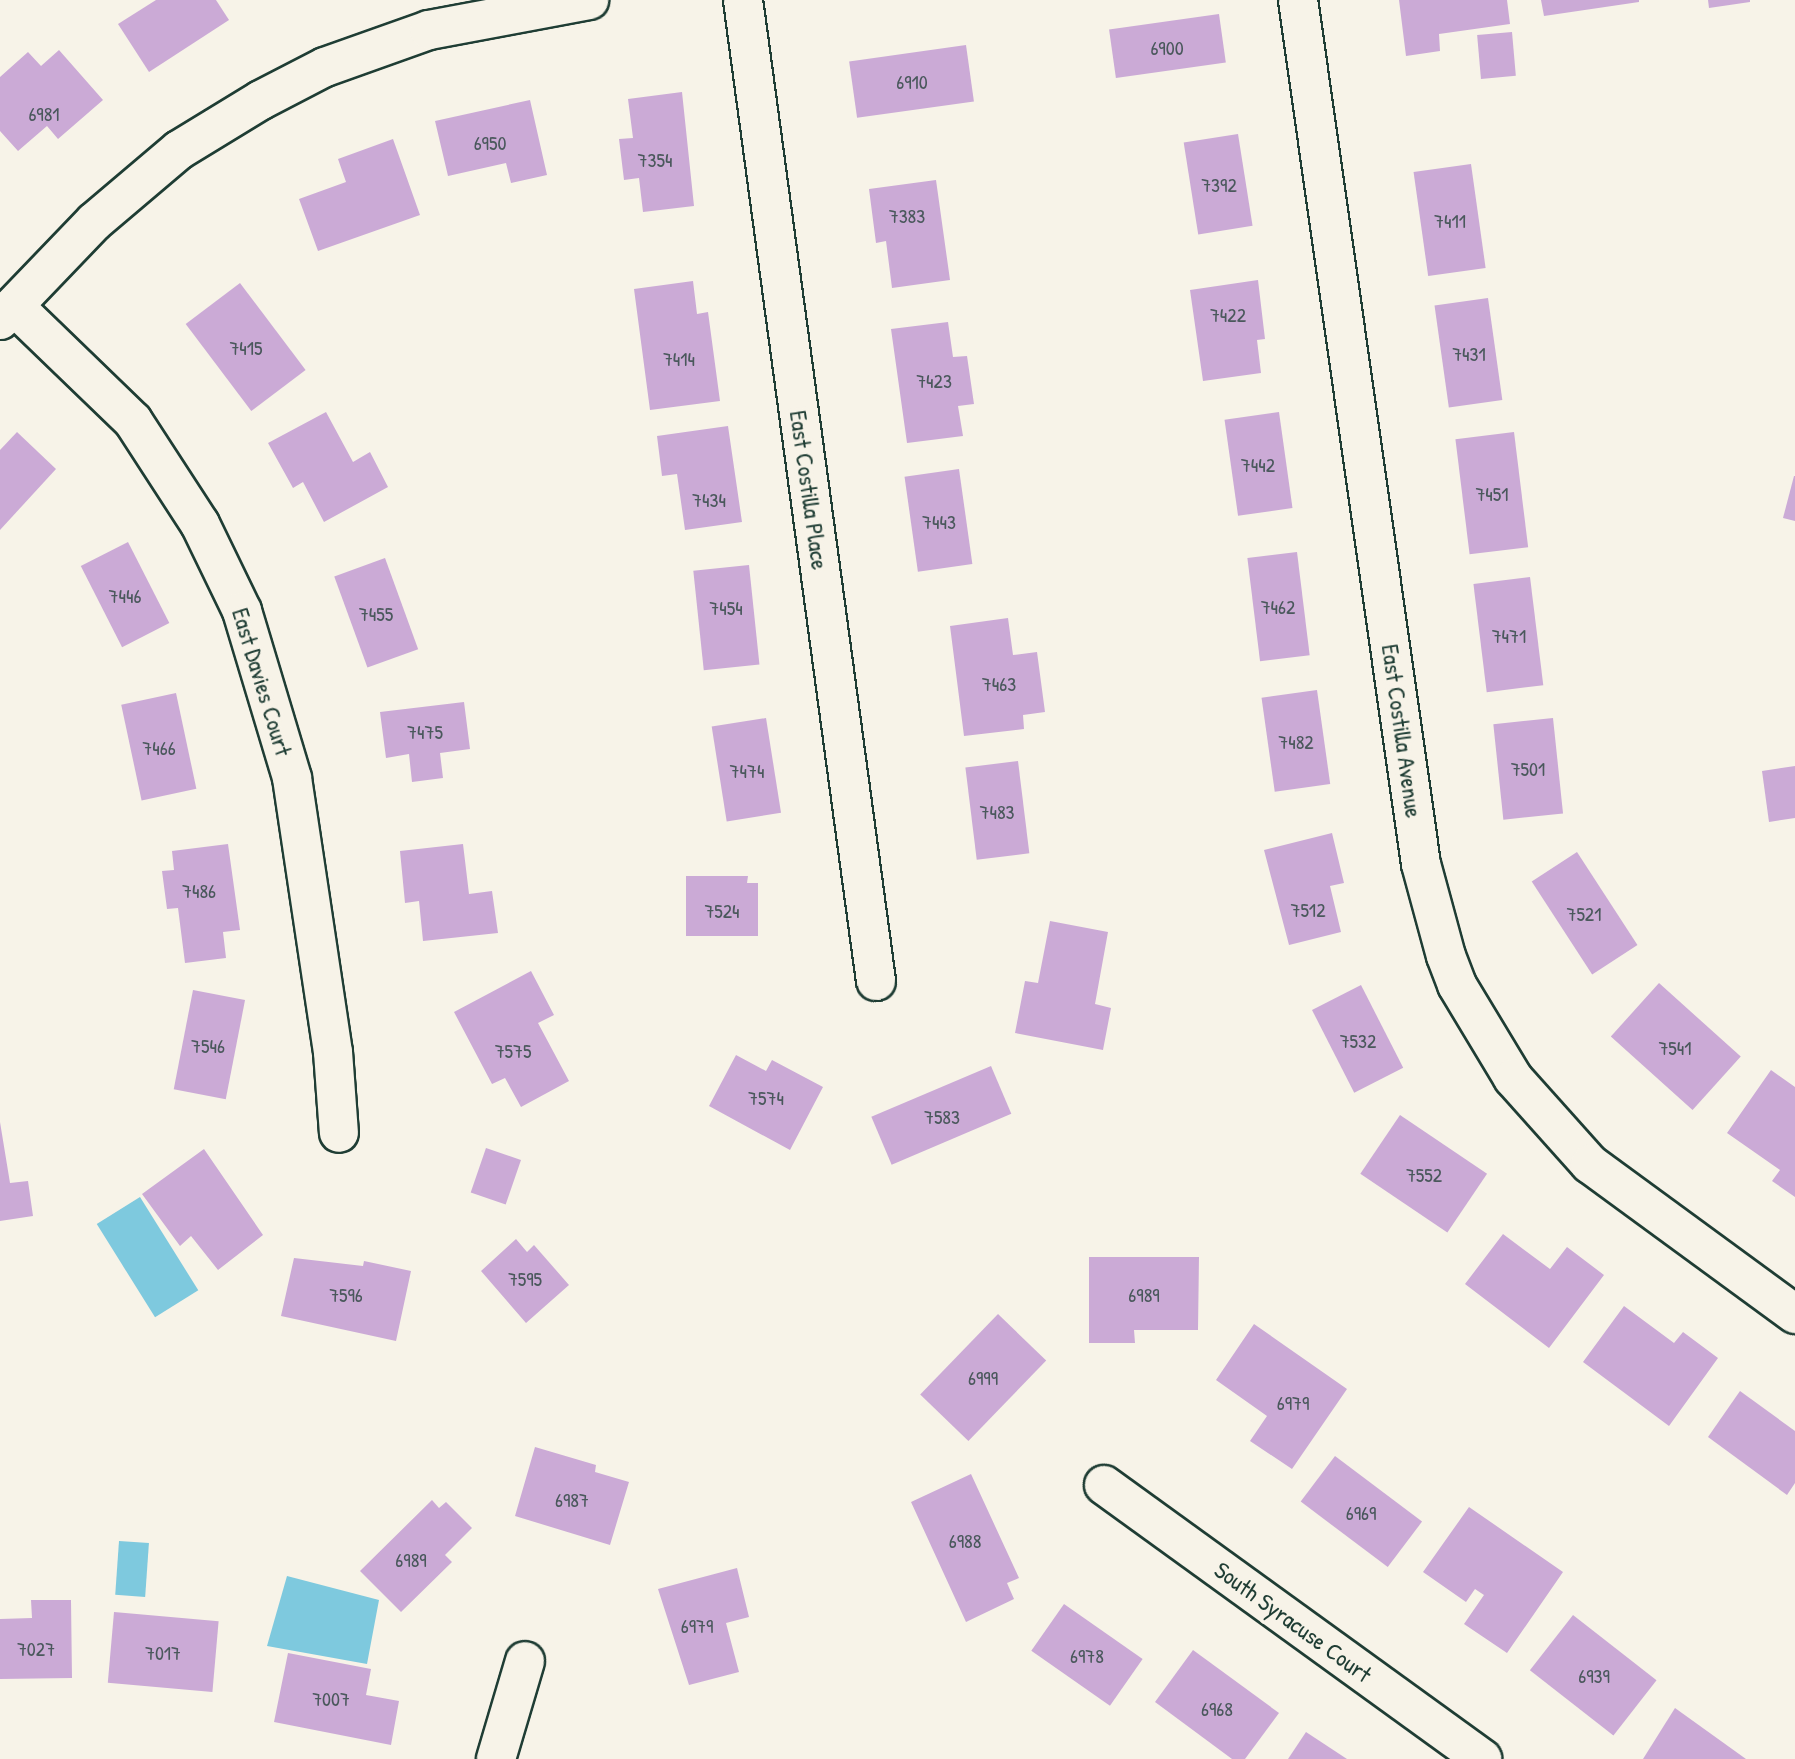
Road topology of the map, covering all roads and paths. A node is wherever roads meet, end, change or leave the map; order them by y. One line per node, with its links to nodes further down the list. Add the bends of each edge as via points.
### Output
1 (589, 0): 4 (street, via 429,30 325,67 261,100 179,150 94,222)
2 (743, 0): 5 (street, East Costilla Place)
3 (1298, 0): 7 (street, East Costilla Avenue, via 1421,864 1446,956 1475,1018 1513,1078 1590,1164)
4 (7, 313): 6 (street, East Davies Court, via 133,421 200,524 242,611 292,778)
5 (876, 981)
6 (339, 1133)
7 (1795, 1314)
8 (1104, 1485): 11 (street, South Syracuse Court)
9 (525, 1661): 10 (street)
10 (496, 1759)
11 (1482, 1759)

